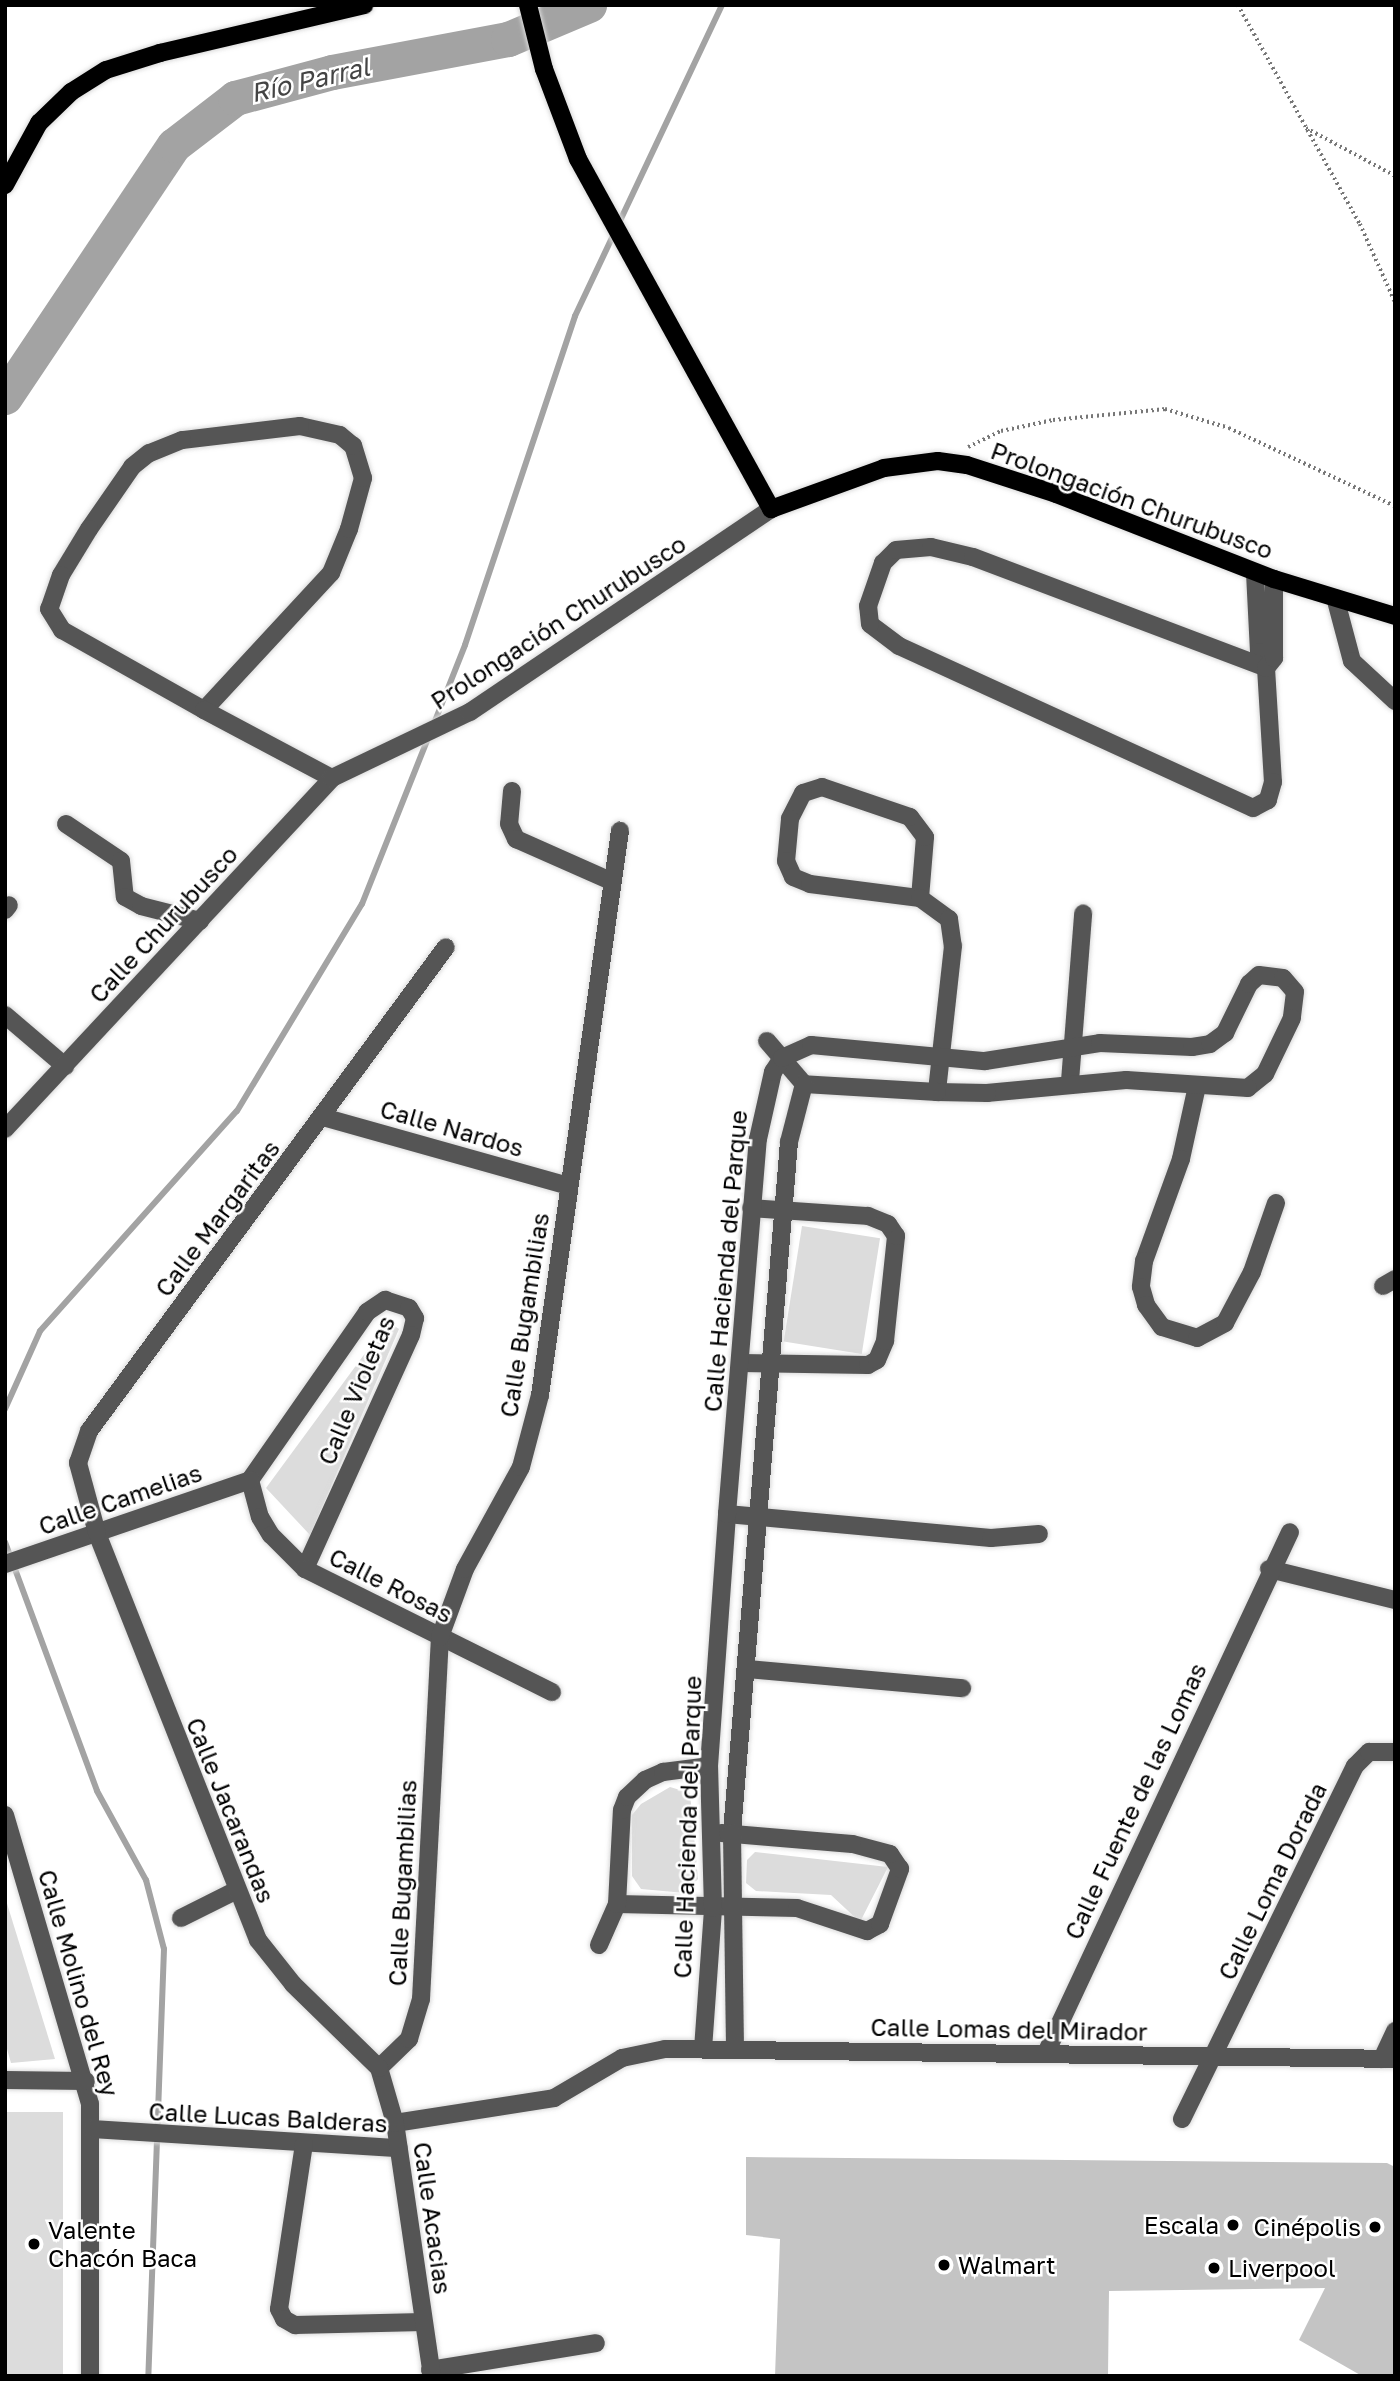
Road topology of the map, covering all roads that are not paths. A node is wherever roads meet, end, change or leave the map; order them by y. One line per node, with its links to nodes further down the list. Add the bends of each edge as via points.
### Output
1 (364, 5): 3 (main road, via 106,70 71,92 39,123)
2 (529, 7): 4 (main road, via 544,69 578,159)
3 (5, 185)
4 (771, 509): 5 (main road, Prolongación Churubusco, via 884,468 938,461 967,465 1056,494); 12 (street, Prolongación Churubusco, via 470,712)
5 (1255, 573): 6 (main road, Prolongación Churubusco); 9 (street, via 1259,652)
6 (1274, 579): 7 (main road, Prolongación Churubusco); 9 (street, via 1274,658)
7 (1336, 601): 8 (main road, Prolongación Churubusco); 10 (street, via 1352,661)
8 (1395, 616)
9 (1266, 668): 9 (street, via 1272,792 1263,805 1253,808 890,641 870,624 868,607 883,562 895,550 931,547 973,557)
10 (1395, 701)
11 (204, 710): 11 (street, via 331,573 363,478 353,446 340,435 300,426 166,445 132,467 61,575 49,609 62,630); 13 (street)
12 (365, 766): 13 (street, Calle Churubusco)
13 (332, 778): 20 (street, Calle Churubusco)
14 (512, 791): 17 (street, via 509,824 516,839)
15 (66, 824): 20 (street, via 121,861 125,897 141,906)
16 (620, 831): 17 (street, Calle Bugambilias)
17 (611, 881): 34 (street, Calle Bugambilias)
18 (920, 898): 18 (street, via 810,884 793,877 786,861 790,819 803,793 822,787 910,817 925,837); 26 (street, via 941,909 952,930)
19 (1083, 914): 24 (street)
20 (200, 921): 27 (street, Calle Churubusco)
21 (446, 947): 32 (street, Calle Margaritas)
22 (5, 1015): 27 (street)
23 (768, 1041): 25 (street)
24 (1070, 1047): 26 (street, via 985,1061); 28 (street); 30 (street, via 1210,1044 1224,1033 1249,984 1259,975 1273,974 1292,985 1296,1001 1292,1018 1265,1073 1248,1088)
25 (782, 1058): 26 (street, via 811,1045); 29 (street); 36 (street, Calle Hacienda del Parque, via 762,1108)
26 (940, 1059): 31 (street)
27 (65, 1066): 33 (street, Calle Churubusco)
28 (1070, 1081): 30 (street); 31 (street, via 987,1093)
29 (804, 1084): 31 (street); 37 (street, Calle Hacienda del Parque, via 792,1119)
30 (1197, 1086): 35 (street, via 1181,1159 1144,1261 1146,1305 1162,1327 1197,1338 1225,1323 1252,1272)
31 (937, 1092)
32 (323, 1117): 34 (street, Calle Nardos); 44 (street, Calle Margaritas, via 89,1431 78,1463)
33 (5, 1129)
34 (568, 1186): 50 (street, Calle Bugambilias, via 530,1438 521,1467 465,1569)
35 (1276, 1203)
36 (751, 1208): 37 (street); 38 (street, Calle Hacienda del Parque)
37 (785, 1211): 39 (street, Calle Hacienda del Parque); 39 (street, via 879,1219 896,1236 885,1341 877,1360 868,1365)
38 (741, 1363): 39 (street); 41 (street, Calle Hacienda del Parque)
39 (772, 1365): 42 (street, Calle Hacienda del Parque)
40 (250, 1480): 44 (street, Calle Camelias); 47 (street, Calle Rosas, via 260,1517 271,1535); 47 (street, Calle Violetas, via 367,1312 385,1300 409,1308 415,1318 411,1335)
41 (727, 1514): 42 (street); 55 (street, Calle Hacienda del Parque)
42 (760, 1516): 45 (street, via 991,1538); 51 (street, Calle Hacienda del Parque)
43 (1290, 1532): 48 (street, Calle Fuente de las Lomas)
44 (97, 1533): 46 (street, Calle Camelias); 59 (street, Calle Jacarandas)
45 (1039, 1534)
46 (5, 1564)
47 (305, 1569): 50 (street, Calle Rosas)
48 (1269, 1569): 49 (street); 68 (street, Calle Fuente de las Lomas)
49 (1395, 1600)
50 (440, 1637): 53 (street, Calle Rosas); 72 (street, Calle Bugambilias, via 421,1999 409,2039)
51 (748, 1669): 52 (street); 58 (street, Calle Hacienda del Parque)
52 (961, 1688)
53 (552, 1692)
54 (1395, 1752): 70 (street, Calle Loma Dorada, via 1368,1752 1355,1766)
55 (709, 1766): 57 (street, Calle Hacienda del Parque); 60 (street, via 663,1772 645,1780 627,1797 622,1810)
56 (5, 1815): 74 (street, Calle Molino del Rey)
57 (710, 1833): 58 (street); 61 (street, Calle Hacienda del Parque)
58 (732, 1833): 62 (street, Calle Hacienda del Parque); 62 (street, via 852,1844 882,1851 897,1860 900,1869 884,1916 867,1931 813,1910)
59 (235, 1891): 63 (street); 72 (street, Calle Jacarandas, via 258,1940 277,1965)
60 (617, 1904): 61 (street); 64 (street)
61 (713, 1908): 62 (street); 66 (street, Calle Hacienda del Parque)
62 (736, 1909): 67 (street, Calle Hacienda del Parque)
63 (181, 1918)
64 (599, 1945)
65 (1395, 2031): 71 (street)
66 (703, 2049): 67 (street, Calle Lomas del Mirador); 69 (street, Calle Lomas del Mirador, via 665,2049)
67 (735, 2049): 68 (street, Calle Lomas del Mirador)
68 (1046, 2053): 70 (street, Calle Lomas del Mirador)
69 (622, 2058): 76 (street, Calle Lucas Balderas, via 554,2098)
70 (1212, 2059): 71 (street, Calle Lomas del Mirador); 75 (street, Calle Loma Dorada)
71 (1388, 2059)
72 (379, 2068): 76 (street, Calle Acacias)
73 (5, 2080): 74 (street)
74 (86, 2081): 77 (street, Calle Molino del Rey)
75 (1182, 2119)
76 (395, 2123): 79 (street, Calle Acacias)
77 (93, 2129): 78 (street, Calle Lucas Balderas); 83 (street, Calle Molino del Rey)
78 (304, 2144): 79 (street, Calle Lucas Balderas); 80 (street, via 279,2309 284,2319 295,2325)
79 (398, 2148): 80 (street, Calle Acacias)
80 (423, 2322): 82 (street, Calle Acacias)
81 (596, 2343): 82 (street)
82 (431, 2373)
83 (90, 2376)

